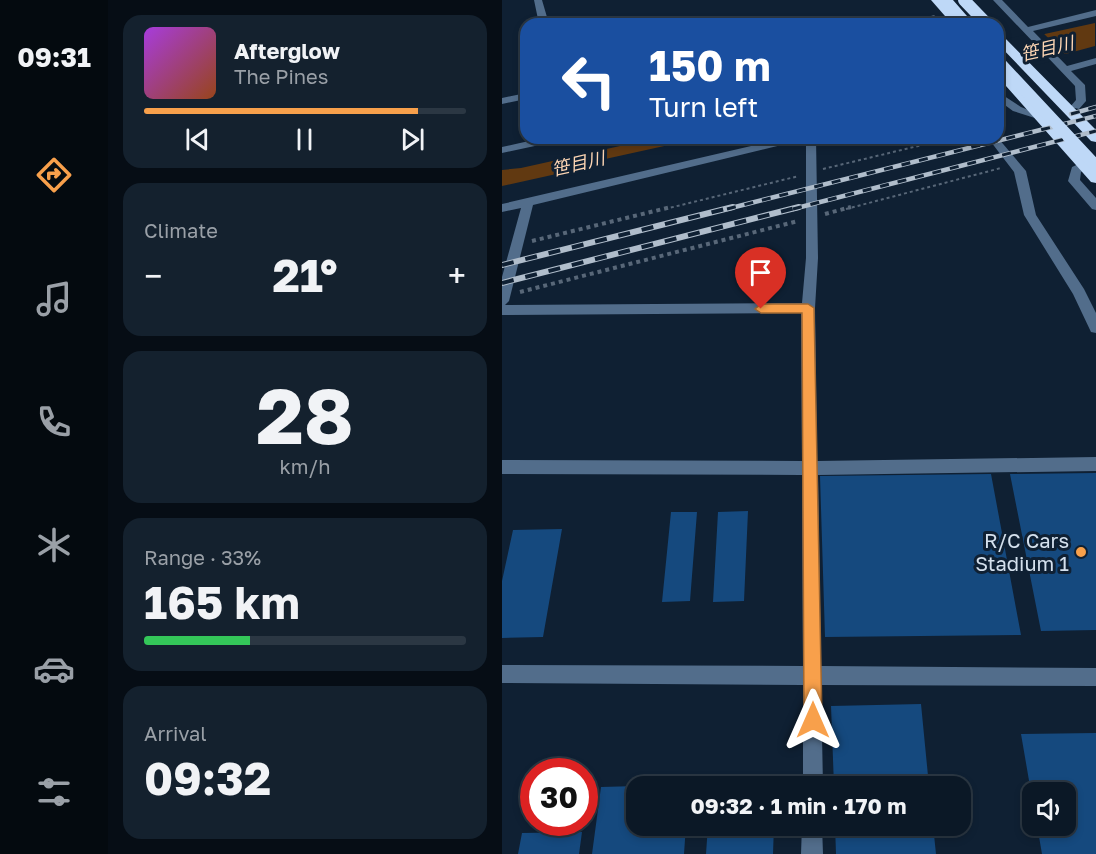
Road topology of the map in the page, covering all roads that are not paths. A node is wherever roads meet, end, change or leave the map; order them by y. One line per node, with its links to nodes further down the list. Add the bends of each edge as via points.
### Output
1 (538, 0): 8 (street)
2 (936, 0): 9 (highway)
3 (945, 0): 10 (highway, bridge)
4 (964, 0): 11 (highway, bridge)
5 (970, 0): 12 (highway)
6 (997, 0): 13 (street)
7 (1096, 13): 13 (street)
8 (542, 18)
9 (949, 18)
10 (961, 18)
11 (981, 18)
12 (987, 18)
13 (1028, 32): 17 (street)
14 (1004, 38): 23 (highway)
15 (1004, 38): 26 (highway)
16 (1096, 61): 17 (street)
17 (1063, 66): 23 (street, via 1080,86 1081,101)
18 (1004, 68): 32 (highway, bridge)
19 (1004, 75): 24 (highway)
20 (520, 97): 22 (street)
21 (1004, 100): 24 (street, via 1016,109)
22 (502, 101)
23 (1075, 108): 25 (highway)
24 (1038, 116): 32 (highway)
25 (1096, 128)
26 (1096, 138)
27 (530, 144): 31 (street)
28 (776, 144): 34 (street)
29 (811, 144): 38 (street)
30 (998, 144): 39 (street, via 1020,171 1030,215 1079,292)
31 (502, 150)
32 (1091, 167): 33 (highway); 35 (street, via 1076,170 1074,181)
33 (1096, 179)
34 (528, 201): 36 (street); 37 (street)
35 (1096, 206)
36 (502, 208)
37 (502, 302): 38 (street)
38 (808, 308): 42 (street)
39 (1096, 328)
40 (1096, 464): 42 (street)
41 (502, 467): 42 (street)
42 (808, 468): 44 (street)
43 (502, 674): 44 (street)
44 (813, 675): 45 (street); 46 (street)
45 (1096, 677)
46 (813, 776)
47 (812, 836): 48 (street)
48 (812, 854)

